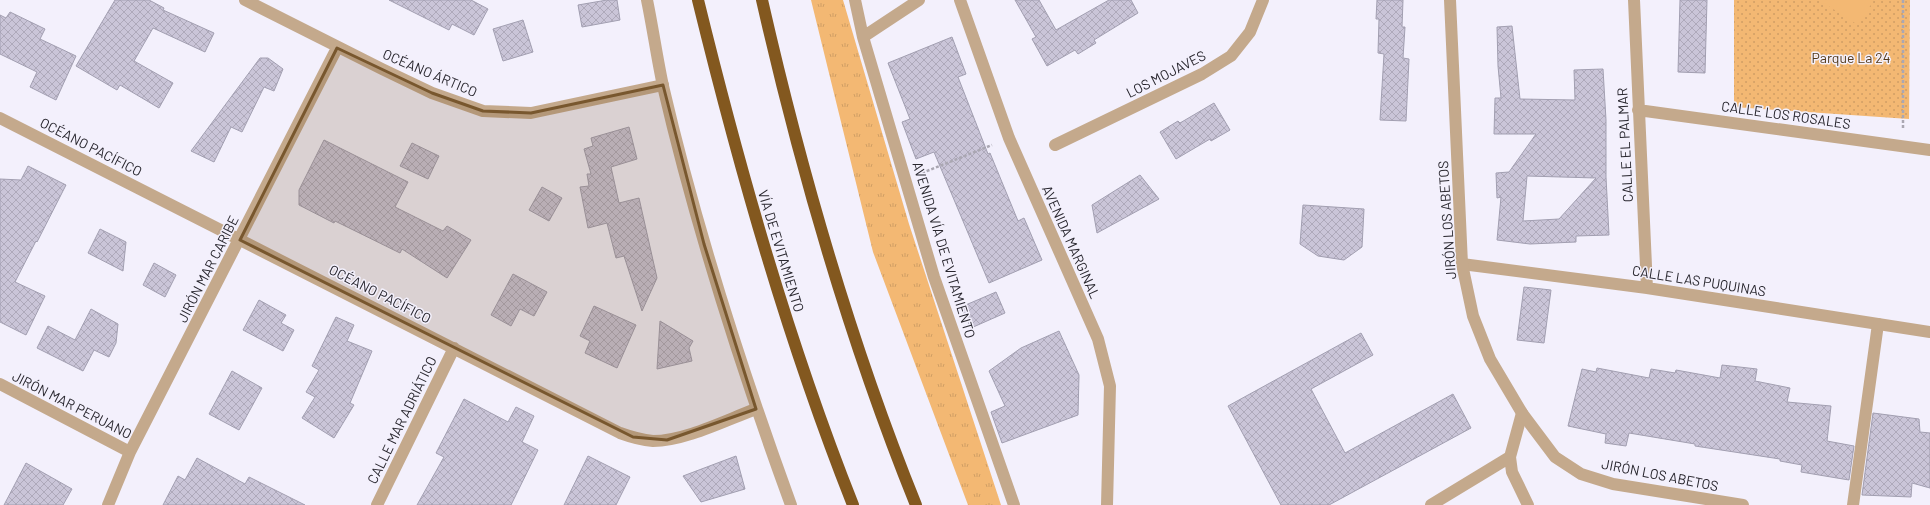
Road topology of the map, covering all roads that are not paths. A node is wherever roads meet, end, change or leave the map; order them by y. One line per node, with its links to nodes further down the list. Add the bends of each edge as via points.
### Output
1 (245, 0): 12 (street, OCÉANO ÁRTICO)
2 (647, 0): 13 (street)
3 (698, 0): 32 (highway, VÍA DE EVITAMIENTO, via 724,108 787,321)
4 (762, 0): 33 (highway, via 820,225 875,393)
5 (855, 0): 11 (street, AVENIDA VÍA DE EVITAMIENTO)
6 (918, 0): 11 (street)
7 (960, 0): 35 (street, AVENIDA MARGINAL, via 1009,138 1098,339 1110,386)
8 (1263, 0): 16 (street, LOS MOJAVES, via 1250,32 1232,56 1202,74)
9 (1450, 0): 19 (street, JIRÓN LOS ABETOS)
10 (1634, 0): 14 (street, CALLE EL PALMAR)
11 (863, 37): 34 (street, AVENIDA VÍA DE EVITAMIENTO, via 934,277)
12 (337, 48): 13 (street, OCÉANO ÁRTICO, via 432,93 483,111 531,113); 18 (street, JIRÓN MAR CARIBE)
13 (663, 85): 25 (street, via 704,244)
14 (1638, 110): 17 (street, CALLE LOS ROSALES); 20 (street, CALLE EL PALMAR)
15 (0, 118): 18 (street, OCÉANO PACÍFICO)
16 (1055, 145)
17 (1930, 150)
18 (240, 240): 23 (street, OCÉANO PACÍFICO); 27 (street, JIRÓN MAR CARIBE)
19 (1462, 264): 20 (street, CALLE LAS PUQUINAS); 26 (street, JIRÓN LOS ABETOS, via 1473,316 1490,360)
20 (1647, 288): 21 (street, CALLE LAS PUQUINAS)
21 (1878, 324): 22 (street, CALLE LAS PUQUINAS); 39 (street)
22 (1930, 332)
23 (454, 348): 25 (street, OCÉANO PACÍFICO, via 620,433 643,440 667,440); 30 (street, CALLE MAR ADRIÁTICO)
24 (0, 384): 27 (street, JIRÓN MAR PERUANO)
25 (756, 409): 31 (street)
26 (1522, 413): 28 (street); 38 (street, JIRÓN LOS ABETOS, via 1555,457 1581,474 1613,484)
27 (130, 452): 29 (street, JIRÓN MAR CARIBE)
28 (1510, 457): 36 (street); 37 (street, via 1512,472)
29 (108, 505)
30 (377, 505)
31 (791, 505)
32 (853, 505)
33 (916, 505)
34 (1014, 505)
35 (1107, 505)
36 (1431, 505)
37 (1528, 505)
38 (1743, 505)
39 (1853, 505)

